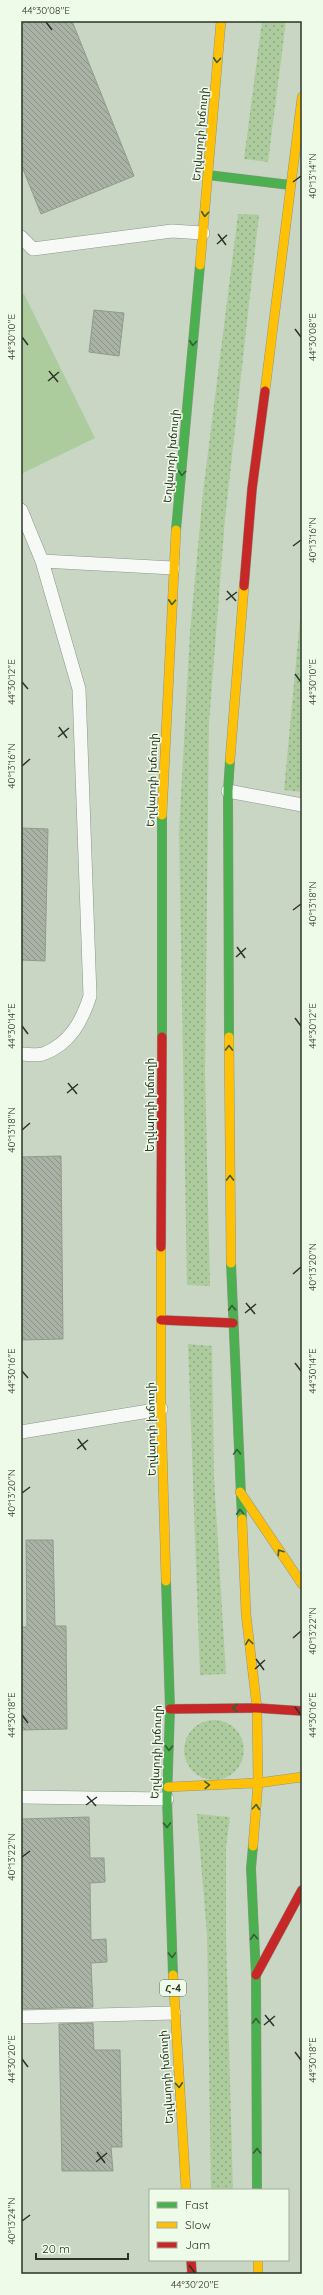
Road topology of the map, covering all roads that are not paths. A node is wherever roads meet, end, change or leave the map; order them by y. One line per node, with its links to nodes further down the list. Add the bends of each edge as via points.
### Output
1 (221, 21): 3 (main road, Եղվարդի խճուղի, one-way to 3)
2 (302, 97): 4 (main road)
3 (208, 175): 4 (main road); 5 (main road, Եղվարդի խճուղի, one-way to 5)
4 (290, 185): 10 (main road, via 252,489)
5 (203, 233): 6 (lane, via 172,230 33,249); 9 (main road, Եղվարդի խճուղի, one-way to 9)
6 (21, 237)
7 (21, 510): 8 (lane)
8 (42, 561): 9 (lane); 12 (lane, via 79,689 90,996 83,1019 66,1042 42,1054)
9 (173, 568): 13 (main road, Եղվարդի խճուղի, one-way to 13, via 162,804)
10 (228, 791): 11 (lane); 14 (main road, one-way to 10, via 230,1237)
11 (302, 805)
12 (21, 1054)
13 (161, 1320): 14 (main road); 15 (main road, Եղվարդի խճուղի)
14 (233, 1322): 17 (main road, one-way to 14)
15 (161, 1409): 16 (lane); 20 (main road, Եղվարդի խճուղի)
16 (21, 1432)
17 (239, 1491): 18 (main road, one-way to 17); 19 (main road, one-way to 17, via 246,1614)
18 (302, 1584)
19 (257, 1708): 20 (main road, one-way to 20); 21 (main road); 23 (main road)
20 (170, 1709): 24 (main road, Եղվարդի խճուղի, one-way to 24)
21 (302, 1711)
22 (302, 1777): 23 (main road)
23 (258, 1783): 24 (main road, one-way to 23); 27 (main road, one-way to 23, via 251,1868)
24 (167, 1793): 25 (lane); 28 (main road, Եղվարդի խճուղի / Հ-4, one-way to 28)
25 (21, 1797)
26 (302, 1890): 27 (main road)
27 (256, 1976): 31 (main road, one-way to 27)
28 (174, 2013): 29 (lane); 30 (main road, Եղվարդի խճուղի / Հ-4, one-way to 30)
29 (21, 2017)
30 (186, 2189)
31 (257, 2189)
32 (191, 2261): 34 (main road)
33 (258, 2261): 35 (main road)
34 (192, 2274)
35 (258, 2274)

